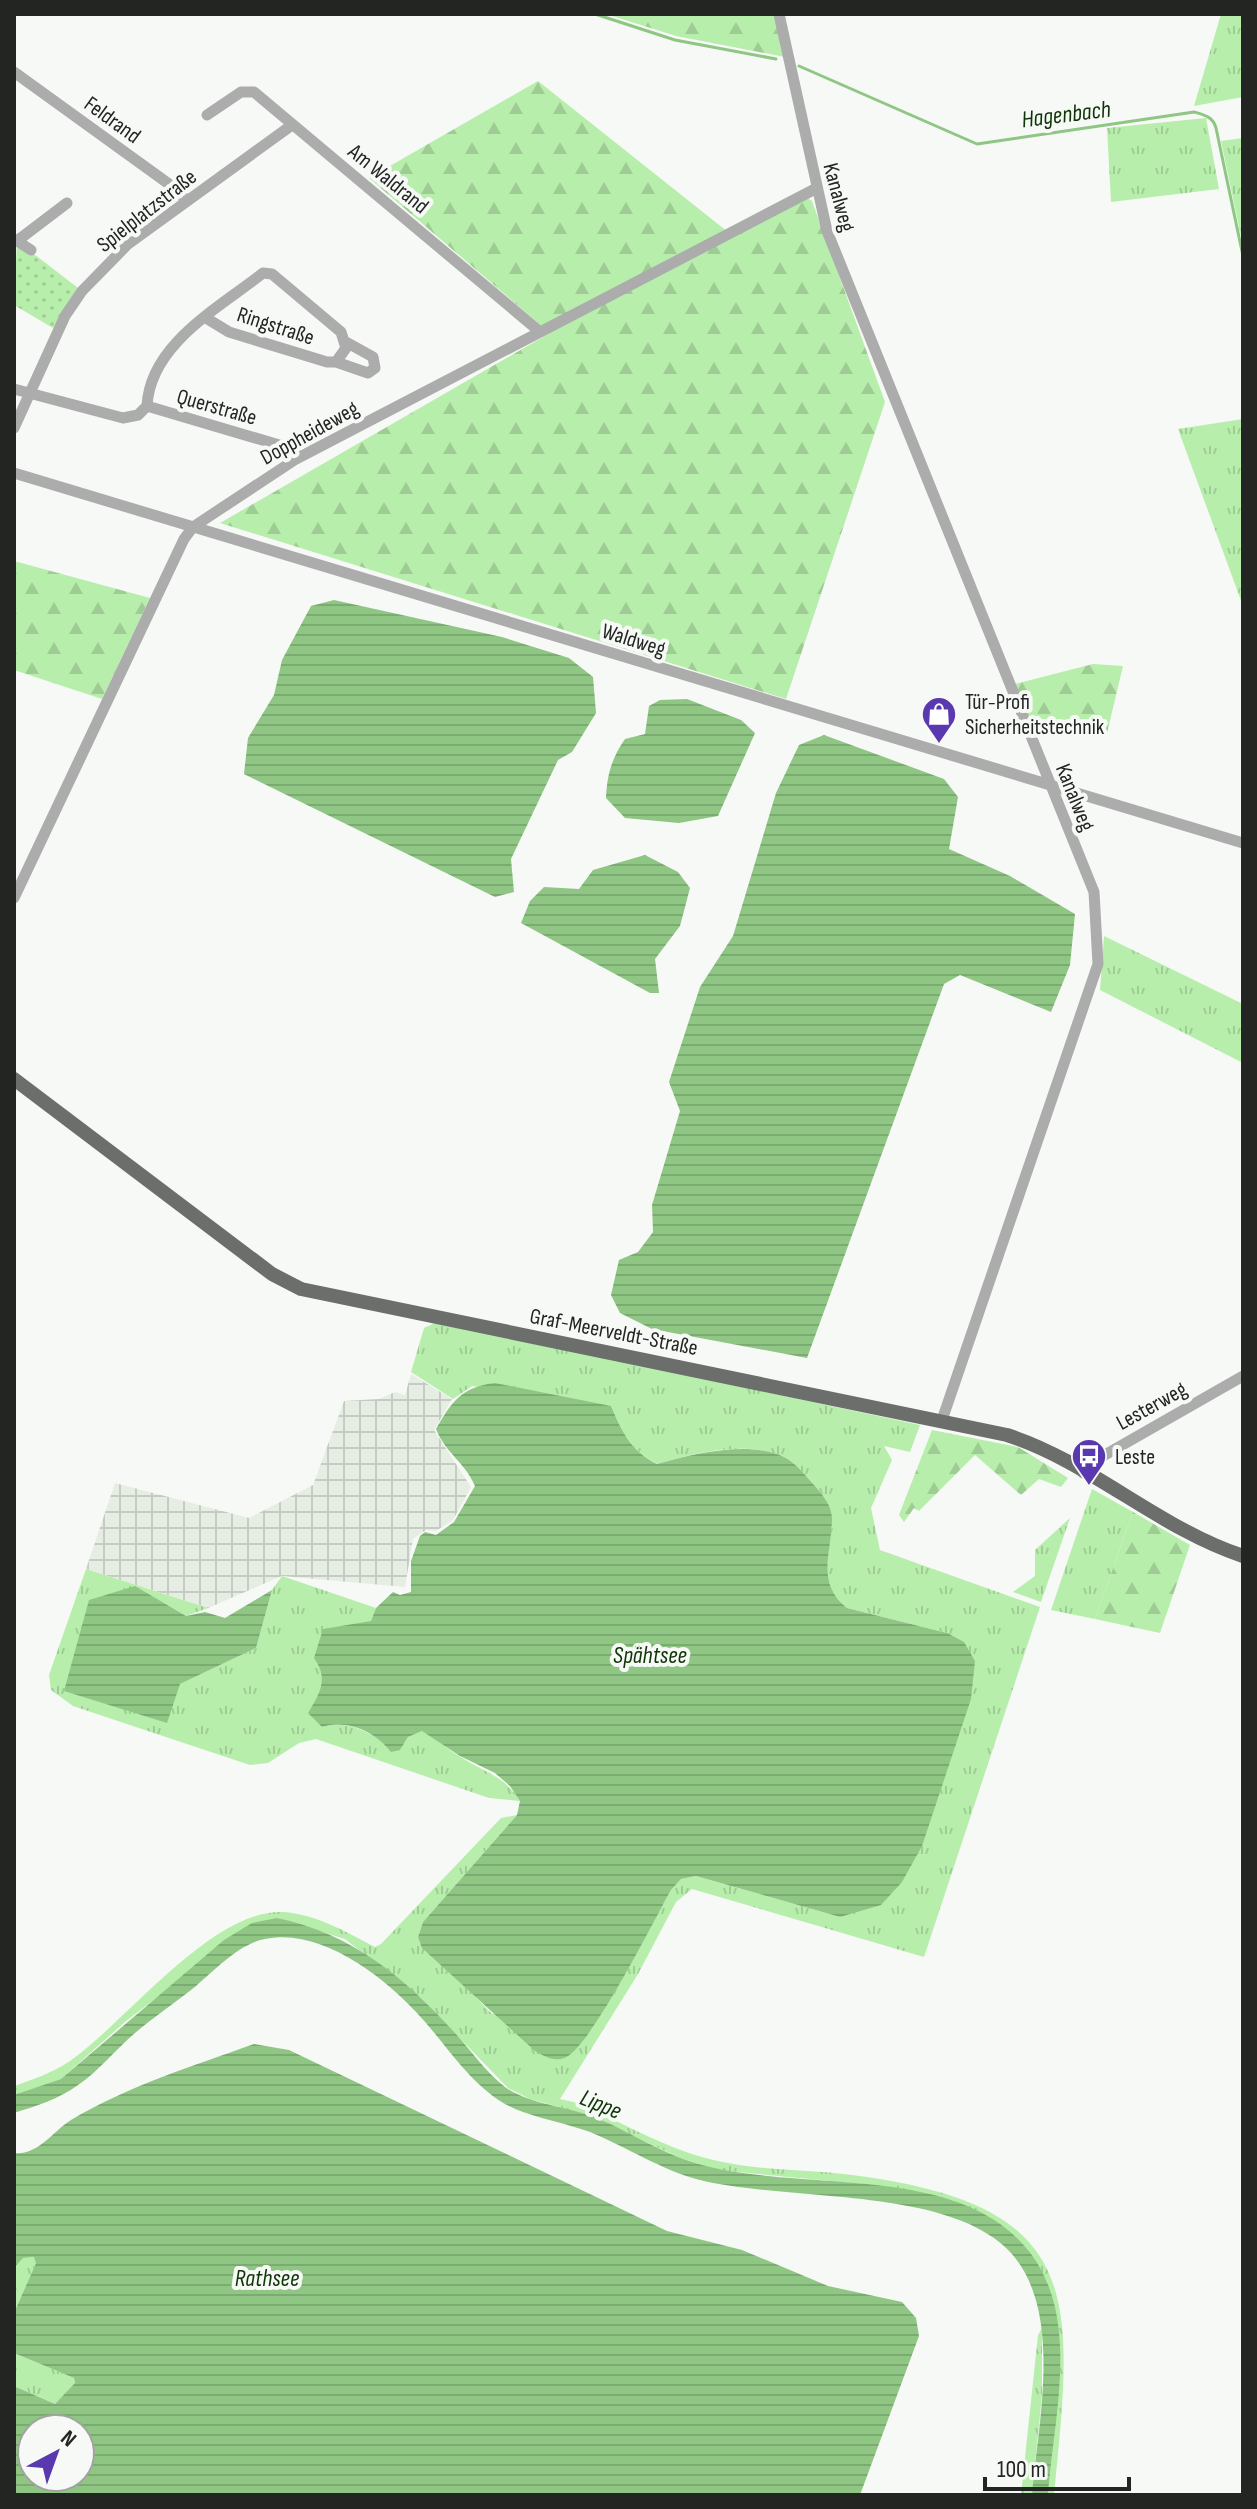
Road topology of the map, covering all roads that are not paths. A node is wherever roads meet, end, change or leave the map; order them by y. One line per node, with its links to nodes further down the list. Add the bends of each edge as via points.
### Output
1 (779, 14): 5 (street, Kanalweg)
2 (14, 72): 6 (street, Feldrand)
3 (207, 115): 4 (street, Am Waldrand, via 247,90)
4 (292, 125): 6 (street, Spielplatzstraße); 11 (street, Am Waldrand)
5 (815, 189): 11 (street, Doppheideweg); 21 (street, Kanalweg, via 845,283)
6 (186, 201): 15 (street, Spielplatzstraße, via 116,254 82,291 65,316)
7 (67, 203): 8 (street)
8 (15, 240): 9 (street)
9 (31, 250)
10 (206, 318): 12 (street, Ringstraße, via 263,273 272,274); 13 (street, Ringstraße, via 229,332); 16 (street, Ringstraße, via 166,353 147,394)
11 (539, 331): 18 (street, Doppheideweg)
12 (346, 342): 13 (street, Ringstraße); 13 (street, Ringstraße, via 373,357 375,368 368,373)
13 (336, 362)
14 (14, 389): 15 (street)
15 (31, 394): 16 (street, Querstraße, via 123,418 138,415); 17 (street, Spielplatzstraße)
16 (147, 406): 18 (street, Querstraße, via 286,447)
17 (14, 428)
18 (296, 459): 20 (street, Doppheideweg)
19 (14, 473): 20 (street, Waldweg)
20 (193, 527): 21 (street, Waldweg); 23 (street, Doppheideweg)
21 (1050, 785): 22 (street, Waldweg); 26 (street, Kanalweg, via 1094,892 1098,964)
22 (1243, 843)
23 (14, 898)
24 (14, 1079): 26 (main road, Graf-Meerveldt-Straße, via 272,1274 301,1289)
25 (1243, 1376): 27 (street, Lesterweg, via 1089,1464)
26 (942, 1420): 27 (main road, Graf-Meerveldt-Straße, via 1020,1439)
27 (1083, 1473): 28 (main road, Graf-Meerveldt-Straße, via 1189,1535)
28 (1243, 1556)

